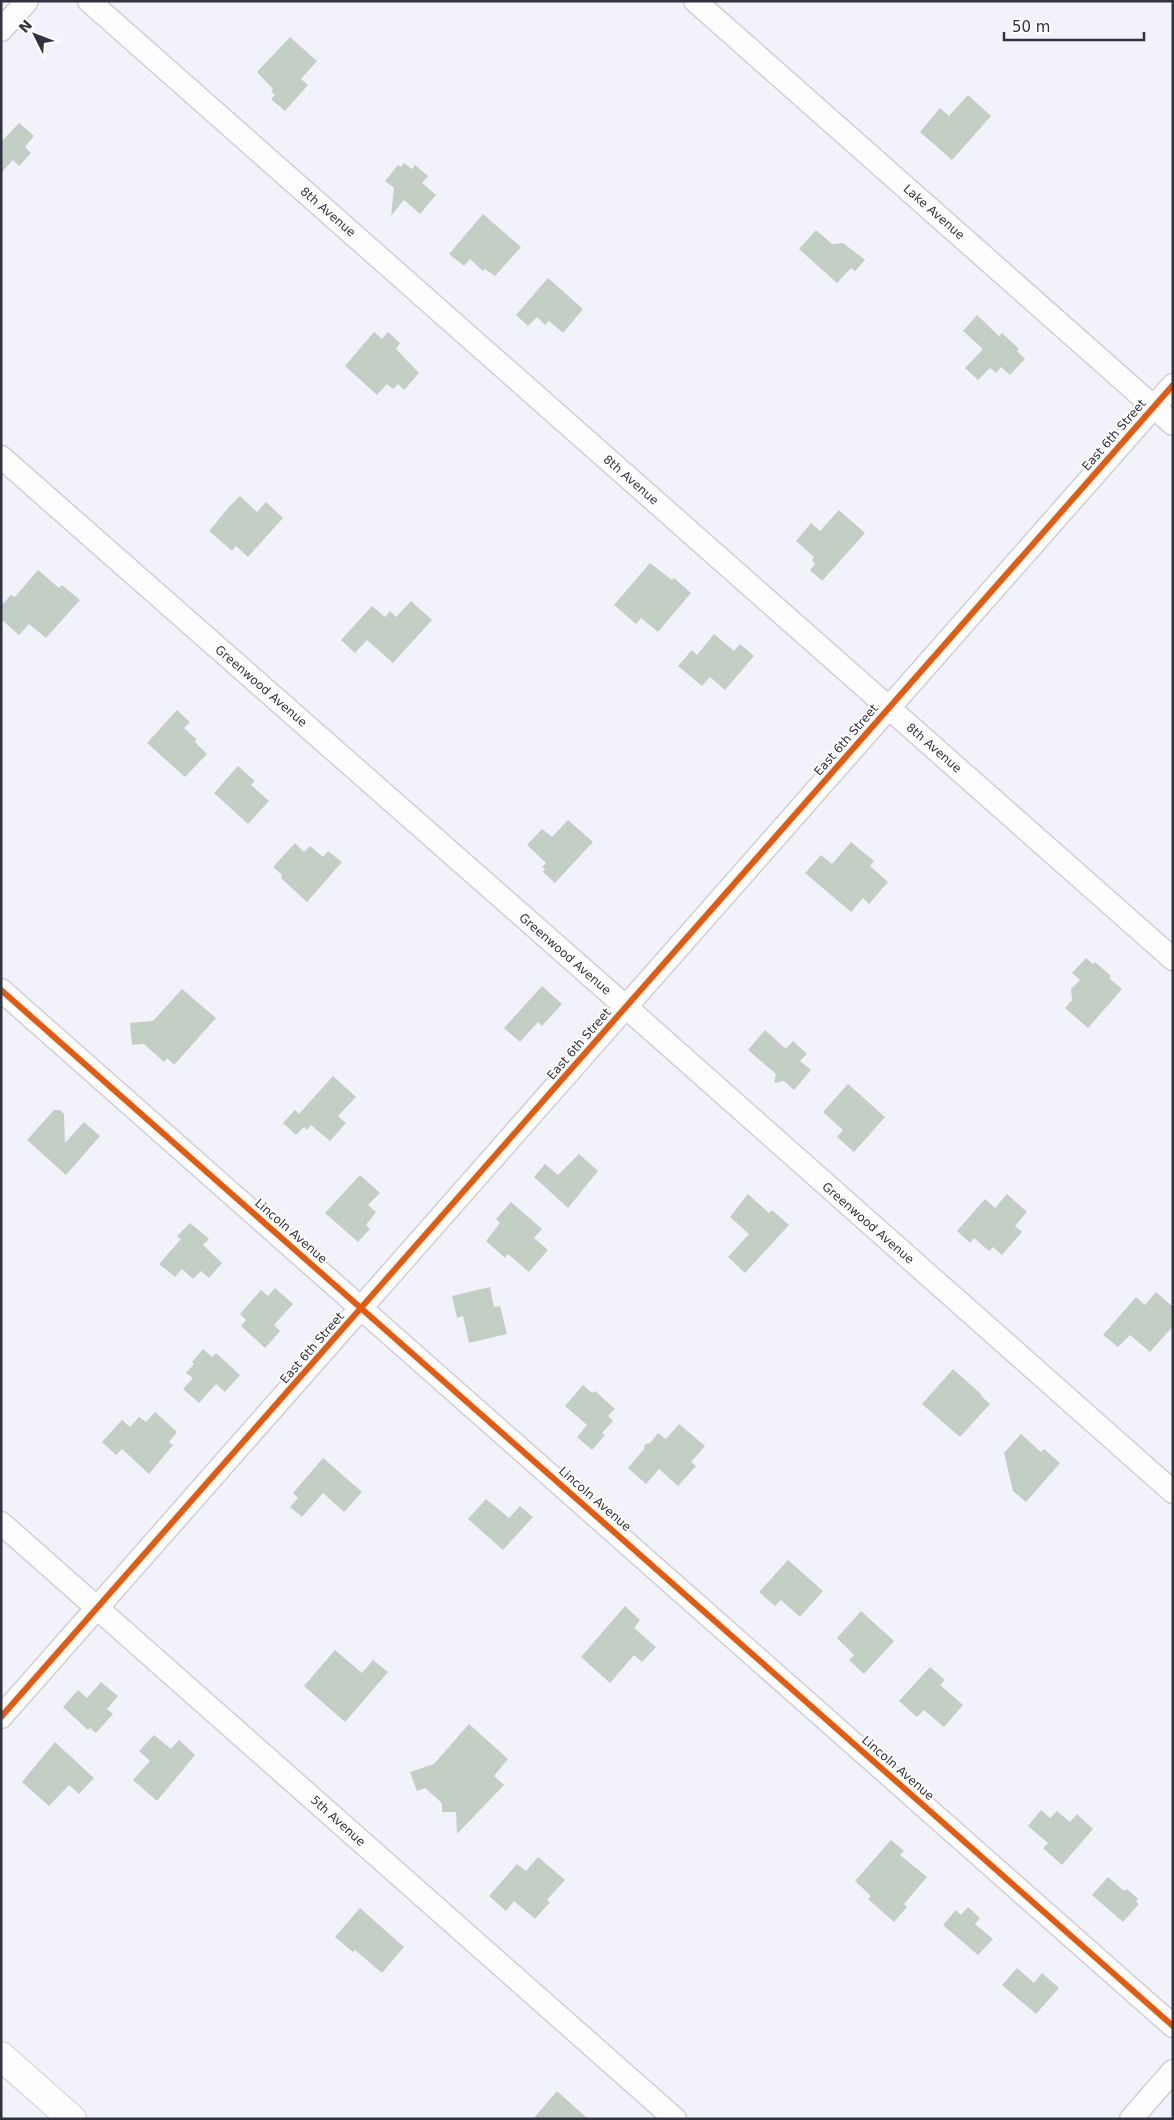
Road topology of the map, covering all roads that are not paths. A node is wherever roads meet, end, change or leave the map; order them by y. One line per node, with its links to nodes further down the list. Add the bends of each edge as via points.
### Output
1 (27, 1): 4 (street)
2 (89, 1): 9 (street, 8th Avenue)
3 (695, 1): 6 (street, Lake Avenue)
4 (1, 30)
5 (1173, 385): 6 (street, East 6th Street)
6 (1154, 407): 7 (street, Lake Avenue); 9 (street, East 6th Street)
7 (1173, 424)
8 (1, 457): 12 (street, Greenwood Avenue)
9 (889, 708): 10 (street, 8th Avenue); 12 (street, East 6th Street)
10 (1173, 959)
11 (1, 990): 13 (street, Lincoln Avenue)
12 (626, 1007): 13 (street, East 6th Street); 14 (street, Greenwood Avenue)
13 (362, 1308): 16 (street, East 6th Street); 18 (street, Lincoln Avenue)
14 (1173, 1492)
15 (1, 1523): 16 (street, 5th Avenue)
16 (98, 1608): 17 (street, East 6th Street); 22 (street, 5th Avenue)
17 (1, 1717)
18 (1173, 2026)
19 (1, 2056): 21 (street)
20 (1173, 2071): 23 (street)
21 (72, 2119)
22 (675, 2119)
23 (1131, 2119)

